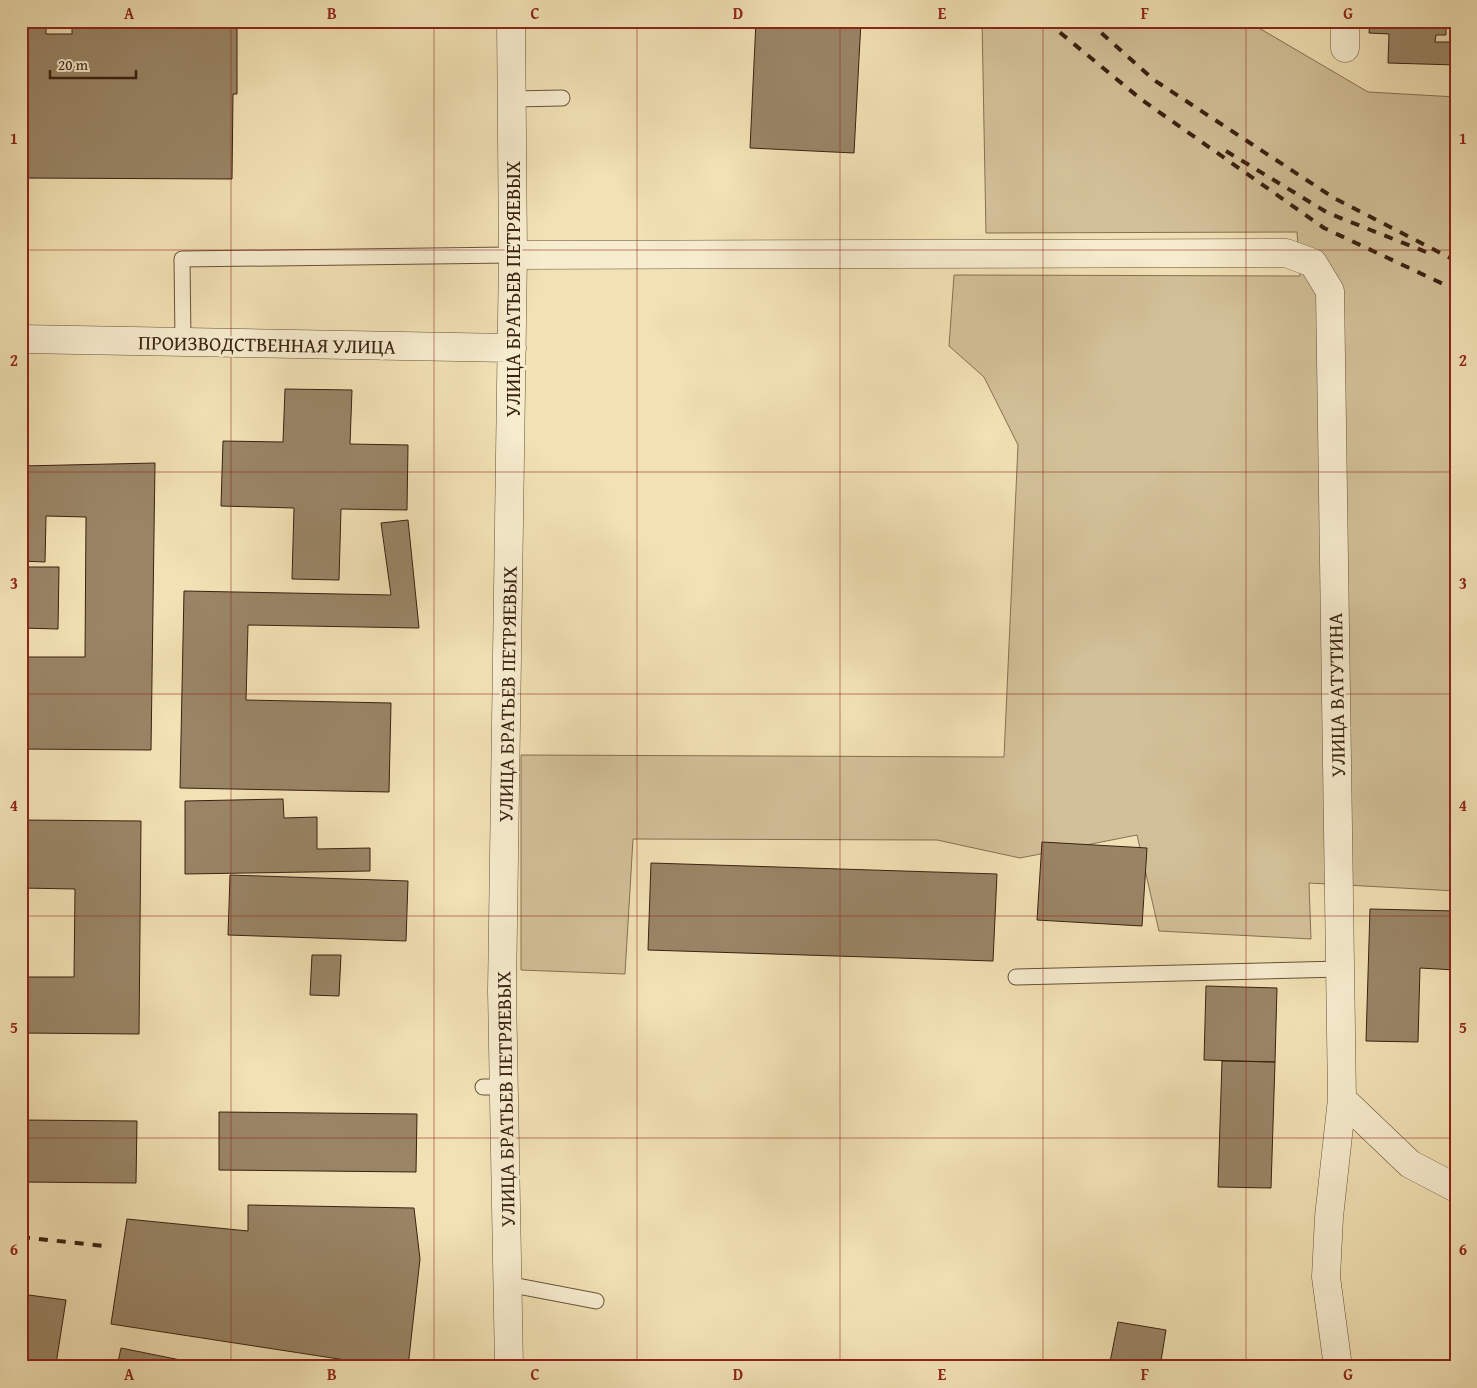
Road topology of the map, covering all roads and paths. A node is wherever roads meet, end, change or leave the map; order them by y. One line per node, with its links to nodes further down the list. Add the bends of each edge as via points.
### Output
1 (511, 21): 3 (street, УЛИЦА БРАТЬЕВ ПЕТРЯЕВЫХ)
2 (562, 98): 3 (lane)
3 (512, 99): 4 (street, УЛИЦА БРАТЬЕВ ПЕТРЯЕВЫХ)
4 (513, 255): 6 (lane, via 182,259); 7 (street, УЛИЦА БРАТЬЕВ ПЕТРЯЕВЫХ); 8 (street, УЛИЦА ВАТУТИНА, via 1286,253 1313,264 1330,292)
5 (21, 338): 6 (street, ПРОИЗВОДСТВЕННАЯ УЛИЦА)
6 (182, 342): 7 (street, ПРОИЗВОДСТВЕННАЯ УЛИЦА)
7 (512, 348): 12 (street, УЛИЦА БРАТЬЕВ ПЕТРЯЕВЫХ, via 502,991 494,1087)
8 (1340, 969): 9 (lane); 10 (street, УЛИЦА ВАТУТИНА)
9 (1016, 977)
10 (1342, 1099): 11 (street, via 1410,1164); 15 (street, УЛИЦА ВАТУТИНА, via 1326,1277)
11 (1456, 1188)
12 (507, 1284): 13 (lane); 14 (street, УЛИЦА БРАТЬЕВ ПЕТРЯЕВЫХ)
13 (596, 1301)
14 (509, 1367)
15 (1338, 1367)

